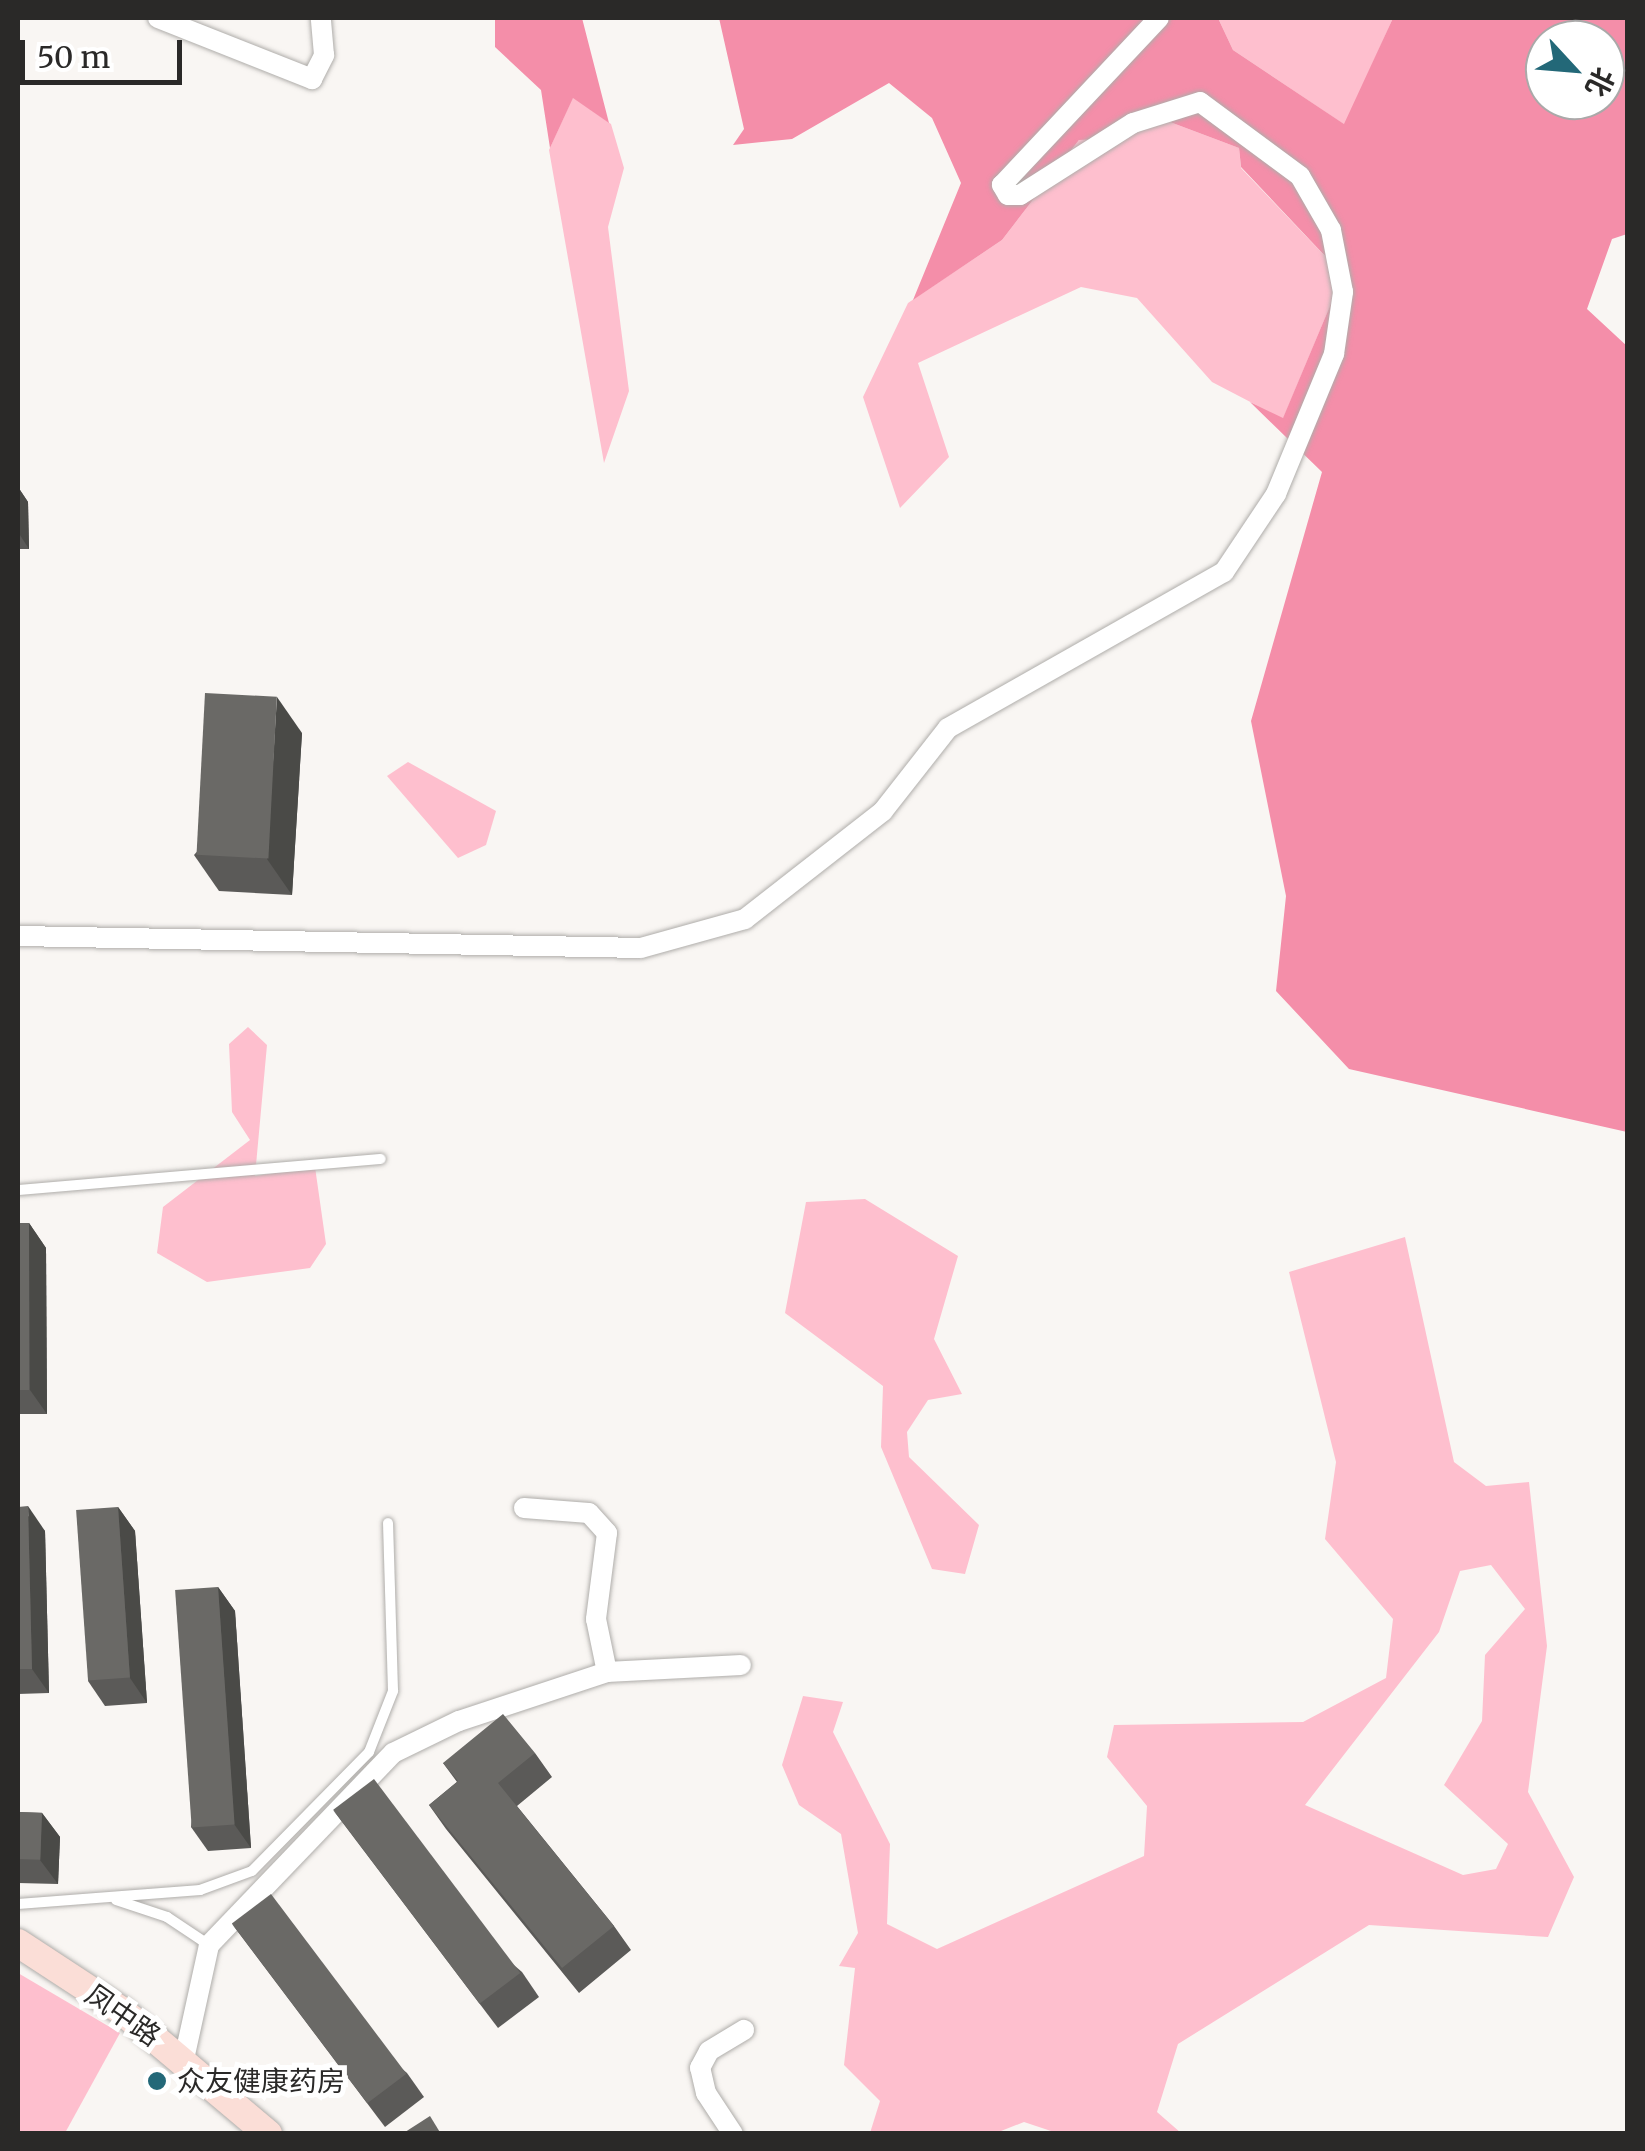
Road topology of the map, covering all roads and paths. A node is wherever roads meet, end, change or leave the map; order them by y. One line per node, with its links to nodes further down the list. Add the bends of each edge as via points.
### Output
1 (158, 18): 2 (street, via 312,79 324,55)
2 (321, 18)
3 (1158, 18): 4 (street, via 1002,185 1008,195 1020,195 1133,123 1200,102 1300,176 1330,230 1342,292 1334,354 1276,494 1224,572 948,728 883,811 744,919 641,948)
4 (18, 936)
5 (382, 1159): 6 (lane)
6 (18, 1190)
7 (524, 1508): 10 (street, via 588,1513 607,1533 596,1619)
8 (388, 1523): 11 (lane, via 393,1691 369,1752 252,1871 200,1890)
9 (741, 1665): 10 (street)
10 (607, 1672): 14 (street, via 459,1721 393,1753)
11 (102, 1898): 12 (lane); 14 (lane, via 156,1912)
12 (18, 1904)
13 (18, 1943): 16 (street, 凤中路)
14 (208, 1945): 16 (street)
15 (744, 2030): 18 (street, via 709,2051 700,2068 706,2093)
16 (184, 2058): 17 (street, 凤中路)
17 (268, 2134)
18 (733, 2134)

